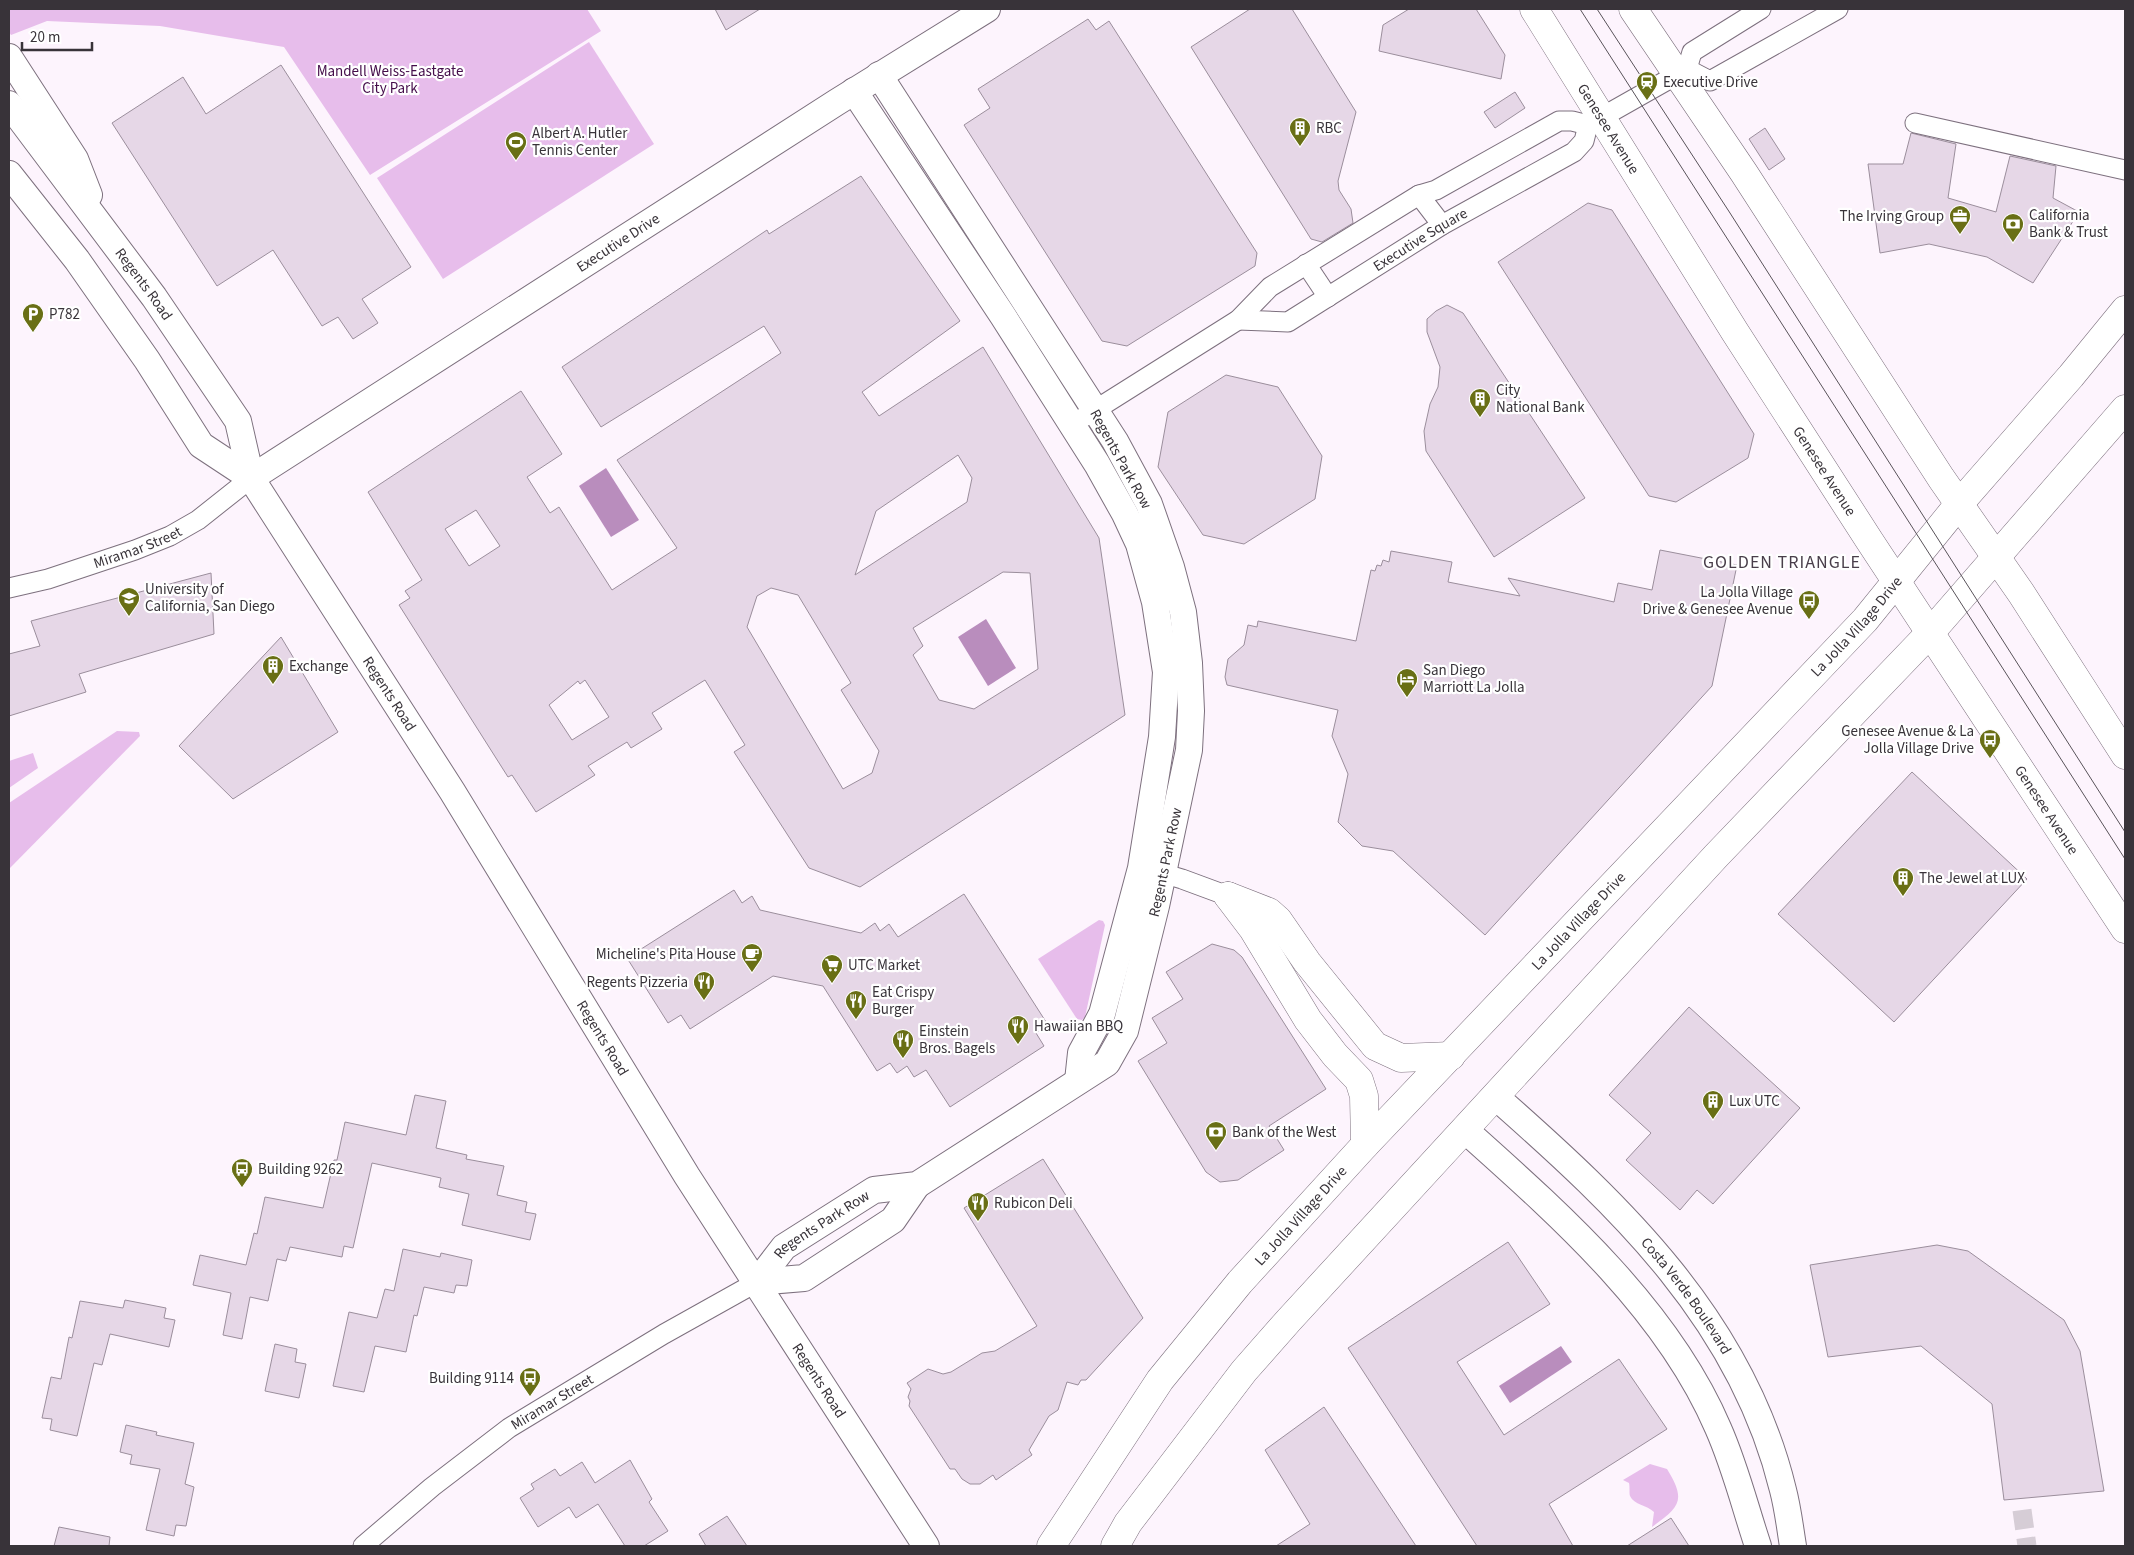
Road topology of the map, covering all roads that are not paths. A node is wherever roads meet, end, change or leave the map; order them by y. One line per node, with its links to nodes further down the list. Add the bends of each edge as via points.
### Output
1 (987, 9): 8 (street, Executive Drive)
2 (1534, 9): 11 (main road, Genesee Avenue)
3 (1633, 9): 7 (main road)
4 (1761, 9): 7 (street, via 1692,52)
5 (1838, 9): 7 (street, via 1710,81)
6 (9, 57): 17 (street, via 74,159)
7 (1682, 72): 11 (street); 26 (main road)
8 (879, 75): 9 (street, Executive Drive); 23 (street, Regents Park Row)
9 (854, 91): 24 (street, Regents Park Row); 25 (street, Executive Drive)
10 (9, 104): 17 (street, Regents Road)
11 (1594, 121): 15 (street, via 1559,122 1436,190); 16 (street, Executive Square, via 1574,152); 28 (main road, Genesee Avenue)
12 (1915, 123): 13 (street)
13 (2125, 170)
14 (9, 174): 25 (street, Regents Road, via 77,260 201,445)
15 (1419, 195): 16 (street); 18 (street)
16 (1442, 226): 19 (street, Executive Square)
17 (103, 230): 25 (street, Regents Road, via 154,296 238,421)
18 (1306, 264): 19 (street); 21 (street, via 1270,287)
19 (1328, 297): 21 (street, Executive Square, via 1288,322)
20 (2125, 310): 26 (main road, La Jolla Village Drive)
21 (1238, 320): 23 (street)
22 (2125, 409): 27 (main road)
23 (1095, 410): 24 (street); 32 (street, Regents Park Row, via 1149,504 1183,612 1190,682 1189,750)
24 (1072, 424): 32 (street, Regents Park Row, via 1140,544 1155,602 1166,672)
25 (252, 478): 29 (street, Miramar Street, via 198,520 170,536 48,579); 40 (street, Regents Road, via 452,792 661,1135)
26 (1959, 504): 27 (main road); 28 (main road, La Jolla Village Drive)
27 (1996, 558): 30 (main road); 31 (main road)
28 (1896, 582): 30 (main road, Genesee Avenue); 35 (main road, La Jolla Village Drive, via 1865,620)
29 (9, 588)
30 (1930, 633): 34 (main road, Genesee Avenue); 36 (main road, via 1716,856)
31 (2125, 755)
32 (1152, 871): 33 (street); 39 (street, Regents Park Row, via 1102,1014 1081,1053 1078,1082)
33 (1228, 896): 35 (main road, via 1269,912 1278,920 1307,962 1375,1046 1401,1058); 38 (main road, via 1254,929 1308,1020 1359,1080 1364,1096)
34 (2125, 929)
35 (1451, 1056): 38 (main road, La Jolla Village Drive)
36 (1496, 1097): 37 (main road); 46 (street, Costa Verde Boulevard, via 1623,1216 1674,1274 1713,1327 1748,1392 1772,1454)
37 (1465, 1130): 44 (main road, via 1244,1371 1128,1523); 45 (street, via 1600,1258 1638,1300 1674,1348 1718,1428)
38 (1365, 1145): 43 (main road, La Jolla Village Drive, via 1240,1282 1160,1380)
39 (917, 1185): 40 (street, Regents Park Row, via 874,1190 784,1247); 40 (street, via 893,1220 804,1278)
40 (757, 1282): 41 (street, Miramar Street, via 509,1428 432,1487); 42 (street, Regents Road)
41 (363, 1546)
42 (926, 1546)
43 (1051, 1546)
44 (1115, 1546)
45 (1758, 1546)
46 (1793, 1546)

